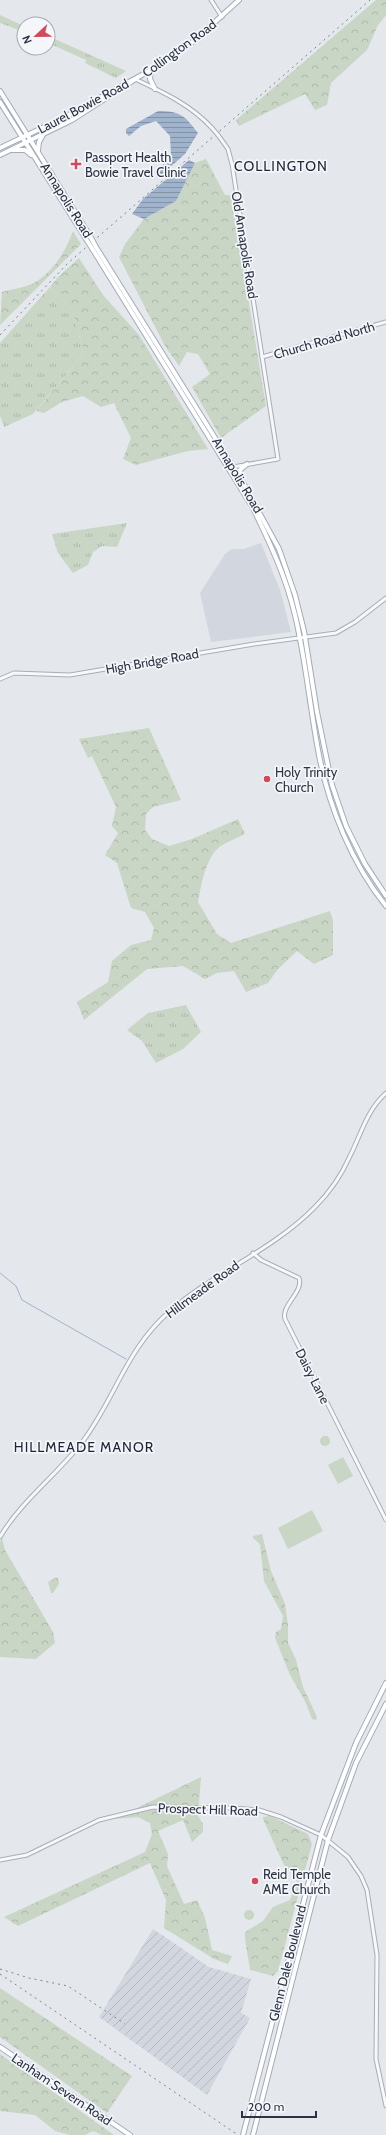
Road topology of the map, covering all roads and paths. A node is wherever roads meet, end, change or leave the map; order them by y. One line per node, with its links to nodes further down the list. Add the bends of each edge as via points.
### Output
1 (211, 0): 3 (street)
2 (239, 0): 3 (main road, Collington Road)
3 (222, 17): 4 (main road, Collington Road, via 194,41)
4 (151, 70): 5 (main road, Collington Road); 6 (main road, via 149,78)
5 (135, 79): 6 (street, Old Annapolis Road); 9 (main road, Laurel Bowie Road); 10 (main road, Laurel Bowie Road)
6 (155, 89): 22 (street, Old Annapolis Road, bridge, via 192,109 212,128 228,149)
7 (0, 91): 12 (main road, Annapolis Road)
8 (0, 102): 13 (main road, Annapolis Road)
9 (84, 107): 10 (main road); 12 (main road, Laurel Bowie Road)
10 (72, 120): 11 (main road, Laurel Bowie Road)
11 (44, 132): 12 (main road, Laurel Bowie Road); 17 (main road, via 38,146)
12 (29, 138): 13 (main road, Laurel Bowie Road); 17 (main road, Annapolis Road)
13 (24, 140): 14 (main road, Laurel Bowie Road); 15 (main road, Laurel Bowie Road); 18 (main road, Annapolis Road)
14 (0, 148)
15 (10, 150): 16 (main road, Laurel Bowie Road); 18 (main road, via 25,150)
16 (0, 155)
17 (39, 155): 19 (main road, Annapolis Road)
18 (36, 159): 19 (main road, Annapolis Road)
19 (88, 238): 20 (main road, Annapolis Road, bridge)
20 (94, 248): 24 (main road, Annapolis Road); 25 (main road, Annapolis Road)
21 (386, 322): 22 (street, Church Road North)
22 (262, 357): 23 (street, Old Annapolis Road, via 278,459)
23 (247, 464): 24 (street); 26 (main road, via 240,470)
24 (233, 467): 25 (street); 26 (main road, Annapolis Road)
25 (227, 468): 28 (main road, Annapolis Road, via 254,508 274,550 286,582)
26 (242, 481): 29 (main road, Annapolis Road, via 278,549 295,594)
27 (386, 598): 29 (street, via 343,630)
28 (300, 638): 29 (street, High Bridge Road); 30 (street, High Bridge Road, via 70,675 14,673); 32 (main road, Annapolis Road, via 326,784 350,846)
29 (306, 638): 31 (main road, Annapolis Road, via 317,712 332,785 346,826 364,864)
30 (0, 679)
31 (386, 896)
32 (386, 906)
33 (386, 1093): 34 (street, Hillmeade Road, via 367,1116 346,1165 325,1197 294,1226)
34 (253, 1254): 35 (street, Daisy Lane, via 300,1280 284,1313 285,1319); 36 (street, Hillmeade Road, via 178,1304 144,1338 127,1363 87,1436 17,1512)
35 (386, 1520)
36 (0, 1537)
37 (386, 1683): 39 (main road, Glenn Dale Boulevard, via 356,1743)
38 (386, 1704): 40 (main road, Glenn Dale Boulevard, via 356,1764)
39 (321, 1835): 40 (street, Prospect Hill Road); 41 (street, Prospect Hill Road, via 259,1810 153,1807 99,1820 26,1855); 45 (main road, Glenn Dale Boulevard)
40 (328, 1840): 43 (street, Prospect Hill Road, via 352,1862 367,1890 377,1956 376,2059); 46 (main road, Glenn Dale Boulevard)
41 (0, 1860)
42 (0, 2047): 44 (main road, Lanham Severn Road)
43 (386, 2106)
44 (130, 2135)
45 (243, 2135)
46 (253, 2135)

